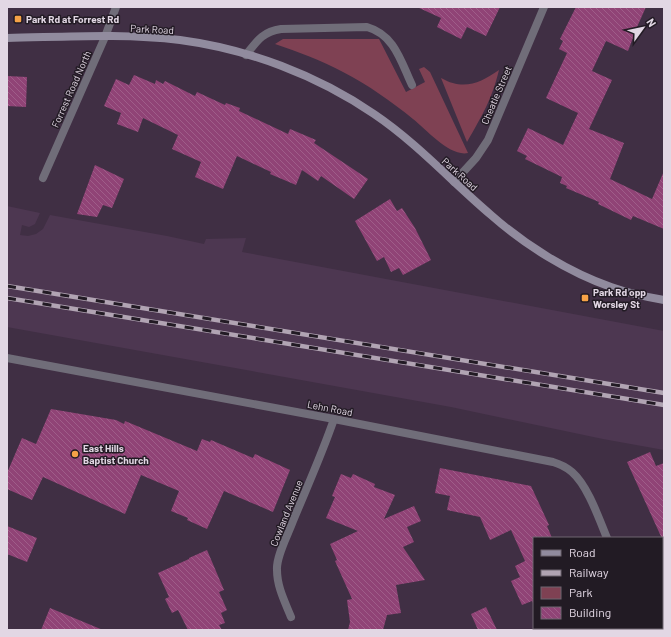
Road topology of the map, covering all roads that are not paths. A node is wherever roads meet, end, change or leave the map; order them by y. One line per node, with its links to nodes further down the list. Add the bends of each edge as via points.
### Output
1 (116, 7): 3 (street, Forrest Road North)
2 (544, 7): 8 (street, Cheatle Street, via 488,140)
3 (105, 37): 4 (main road, Park Road); 5 (main road, Park Road, via 180,40); 7 (street, Forrest Road North)
4 (7, 38)
5 (246, 54): 6 (street, via 258,39 272,30 367,27 378,30 386,37 398,54); 8 (main road, Park Road, via 316,81 355,102 392,127)
6 (412, 85)
7 (43, 178)
8 (454, 182): 9 (main road, Park Road, via 493,217 552,258 611,287)
9 (664, 300)
10 (7, 358): 11 (street, Lehn Road)
11 (334, 419): 12 (street, Lehn Road, via 534,457 563,466 580,480); 13 (street, Cowland Avenue, via 276,568 280,591)
12 (607, 537)
13 (291, 617)

